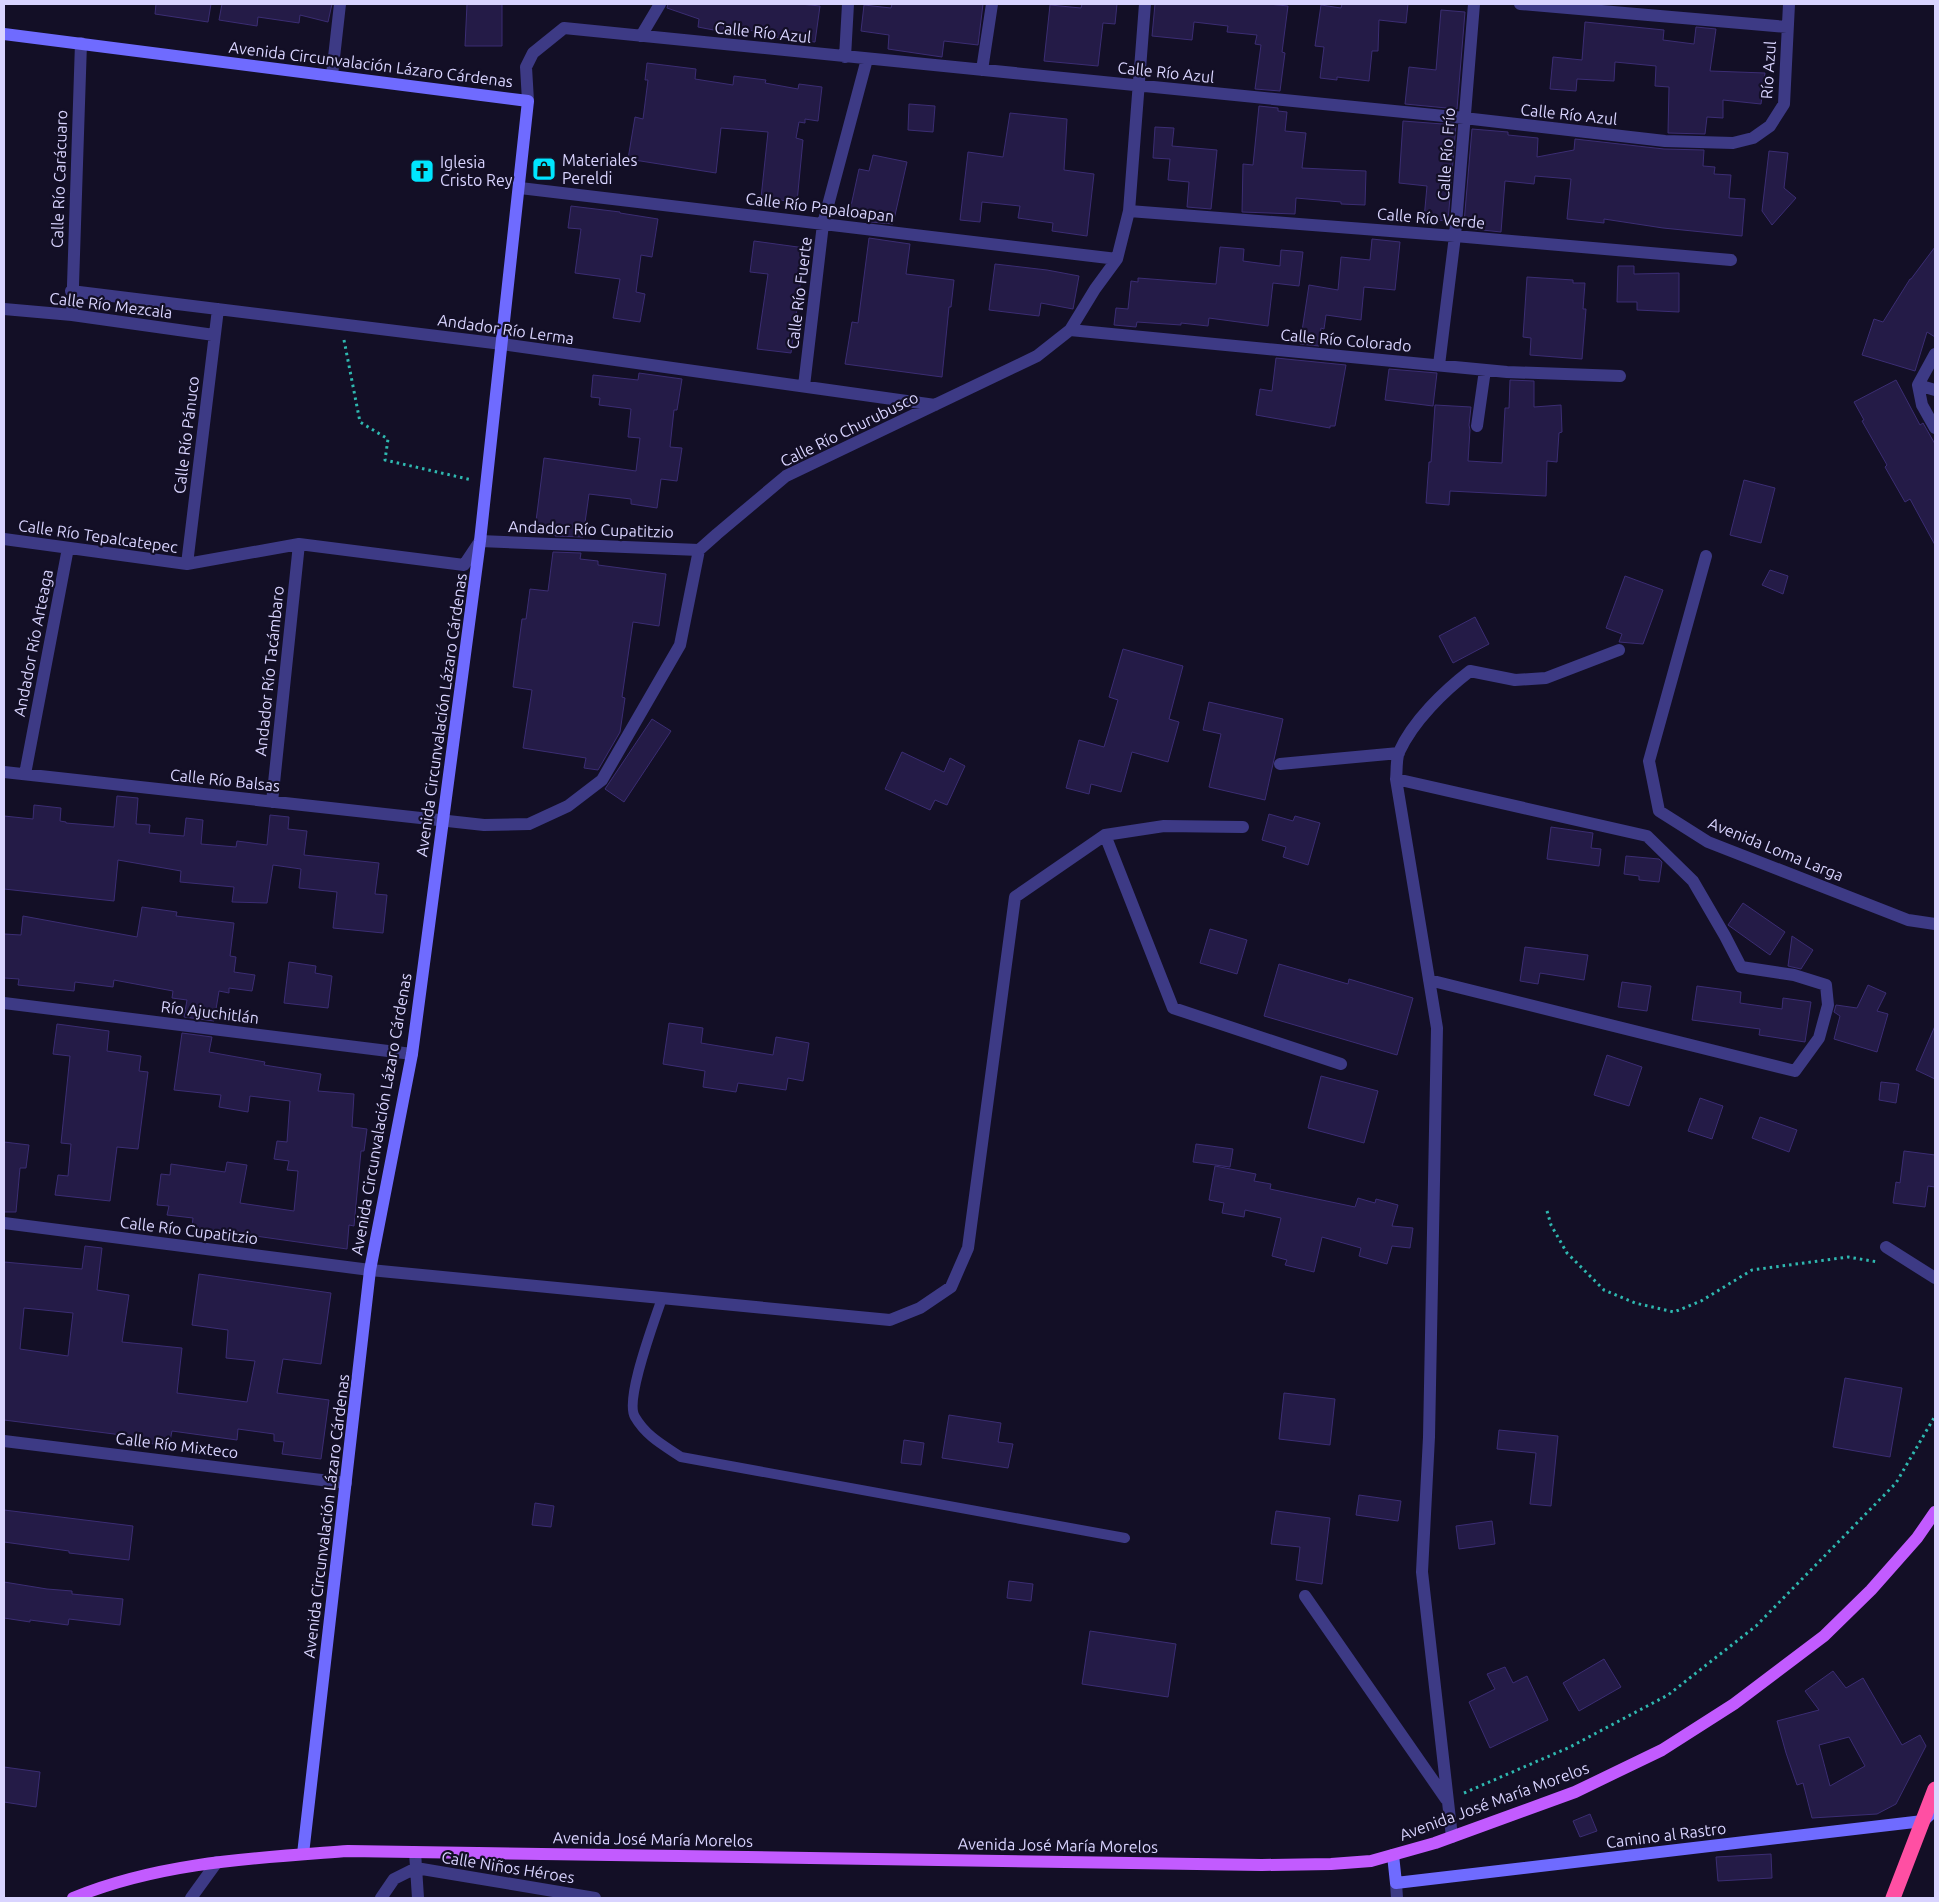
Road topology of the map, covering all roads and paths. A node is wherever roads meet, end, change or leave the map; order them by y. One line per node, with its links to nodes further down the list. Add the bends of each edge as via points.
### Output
1 (340, 4): 16 (street)
2 (660, 4): 11 (street)
3 (848, 4): 13 (street)
4 (992, 4): 15 (street)
5 (1145, 4): 17 (street, Calle Río Churubusco)
6 (1474, 4): 19 (street, Calle Río Frío)
7 (1520, 4): 9 (street)
8 (1789, 4): 9 (street, Río Azul)
9 (1787, 27): 20 (street, Río Azul, via 1784,104 1770,126)
10 (4, 34): 12 (street, Avenida Circunvalación Lázaro Cárdenas)
11 (641, 36): 13 (street, Calle Río Azul); 18 (street, Calle Río Azul, via 564,28 533,53 526,67)
12 (81, 43): 16 (street, Avenida Circunvalación Lázaro Cárdenas); 27 (street, Calle Río Carácuaro)
13 (845, 57): 14 (street, Calle Río Azul)
14 (867, 59): 15 (street, Calle Río Azul); 23 (street, Calle Río Fuerte)
15 (982, 70): 17 (street, Calle Río Azul)
16 (332, 76): 18 (street, Avenida Circunvalación Lázaro Cárdenas)
17 (1138, 86): 19 (street, Calle Río Azul); 22 (street, Calle Río Churubusco)
18 (528, 101): 21 (street, Avenida Circunvalación Lázaro Cárdenas)
19 (1464, 118): 20 (street, Calle Río Azul, via 1665,140 1733,143); 24 (street, Calle Río Frío)
20 (1762, 132)
21 (520, 188): 23 (street, Calle Río Papaloapan); 34 (street, Avenida Circunvalación Lázaro Cárdenas)
22 (1129, 211): 24 (street, Calle Río Verde); 25 (street, Calle Río Churubusco)
23 (823, 224): 25 (street, Calle Río Papaloapan); 40 (street, Calle Río Fuerte)
24 (1456, 236): 26 (street, Calle Río Verde); 36 (street, Calle Río Frío)
25 (1117, 259): 32 (street, Calle Río Churubusco)
26 (1731, 260)
27 (71, 292): 29 (street, Andador Río Lerma); 30 (street, Calle Río Carácuaro)
28 (4, 309): 30 (street, Calle Río Mezcala)
29 (218, 309): 31 (street, Andador Río Lerma); 33 (street, Calle Río Pánuco)
30 (72, 315): 33 (street, Calle Río Mezcala)
31 (342, 324): 34 (street, Andador Río Lerma); 45 (path, via 360,422 388,439 385,460)
32 (1070, 330): 36 (street, Calle Río Colorado); 42 (street, Calle Río Churubusco, via 1037,356)
33 (214, 335): 52 (street, Calle Río Pánuco)
34 (502, 344): 40 (street, Andador Río Lerma); 45 (street, Avenida Circunvalación Lázaro Cárdenas)
35 (1935, 354): 39 (street)
36 (1439, 365): 37 (street, Calle Río Colorado)
37 (1485, 370): 38 (street, Calle Río Colorado); 43 (street)
38 (1620, 376)
39 (1918, 385): 41 (street); 44 (street, via 1922,405)
40 (804, 386): 42 (street, Andador Río Lerma)
41 (1935, 390)
42 (935, 405): 50 (street, Calle Río Churubusco, via 786,476)
43 (1477, 426)
44 (1935, 428)
45 (487, 483): 47 (street, Avenida Circunvalación Lázaro Cárdenas)
46 (4, 539): 49 (street, Calle Río Tepalcatepec)
47 (480, 541): 48 (street, Calle Río Tepalcatepec, via 464,565); 50 (street, Andador Río Cupatitzio); 60 (street, Avenida Circunvalación Lázaro Cárdenas)
48 (299, 544): 52 (street, Calle Río Tepalcatepec); 59 (street, Andador Río Tacámbaro)
49 (68, 548): 52 (street, Calle Río Tepalcatepec); 57 (street, Andador Río Arteaga)
50 (699, 550): 60 (street, via 680,646 602,780 568,806 529,824 484,825)
51 (1706, 556): 63 (street, Avenida Loma Larga, via 1649,761 1659,811 1708,842 1908,920)
52 (187, 564)
53 (1619, 650): 54 (street, via 1546,678 1515,680 1470,671 1422,716)
54 (1398, 753): 55 (street); 58 (street)
55 (1280, 764)
56 (4, 772): 57 (street, Calle Río Balsas)
57 (24, 774): 59 (street, Calle Río Balsas)
58 (1396, 779): 64 (street); 64 (street, via 1647,836 1693,881 1741,966 1794,975 1826,985 1828,1005 1819,1038 1795,1072)
59 (272, 802): 60 (street, Calle Río Balsas)
60 (443, 820): 66 (street, Avenida Circunvalación Lázaro Cárdenas)
61 (1243, 826): 62 (street, via 1164,826)
62 (1105, 835): 67 (street, via 1173,1008); 74 (street, Calle Río Cupatitzio, via 1015,898 968,1248 951,1287 920,1308 890,1320)
63 (1935, 924)
64 (1429, 980): 82 (street, via 1437,1028 1429,1436 1422,1572)
65 (4, 1003): 66 (street, Río Ajuchitlán)
66 (412, 1054): 72 (street, Avenida Circunvalación Lázaro Cárdenas)
67 (1341, 1064)
68 (1547, 1211): 71 (path, via 1567,1253 1604,1290 1635,1304 1674,1312 1702,1301 1752,1270 1848,1257)
69 (4, 1223): 72 (street, Calle Río Cupatitzio)
70 (1886, 1247): 73 (street)
71 (1886, 1264)
72 (370, 1270): 74 (street, Calle Río Cupatitzio); 77 (street, Avenida Circunvalación Lázaro Cárdenas)
73 (1935, 1278)
74 (662, 1298): 79 (lane, via 633,1390 633,1415 650,1437 681,1457)
75 (1935, 1416): 82 (path, via 1896,1482 1756,1626 1668,1695 1570,1747)
76 (4, 1440): 77 (street, Calle Río Mixteco)
77 (346, 1483): 87 (street, Avenida Circunvalación Lázaro Cárdenas)
78 (1935, 1512): 85 (main road, Avenida José María Morelos, via 1917,1538 1871,1590 1824,1636 1734,1704 1662,1750 1575,1792)
79 (1124, 1538)
80 (1305, 1596): 82 (street)
81 (1935, 1789): 84 (highway)
82 (1447, 1800): 85 (street)
83 (1935, 1810): 84 (street)
84 (1923, 1820): 91 (street, Camino al Rastro); 98 (highway)
85 (1452, 1837): 88 (main road, Avenida José María Morelos)
86 (415, 1852): 87 (main road, Avenida José María Morelos); 88 (main road, Avenida José María Morelos, via 1262,1865 1371,1861); 90 (street)
87 (303, 1854): 89 (main road, Avenida José María Morelos)
88 (1393, 1855): 91 (street)
89 (218, 1862): 92 (main road, Avenida José María Morelos, via 153,1872); 93 (street)
90 (416, 1868): 94 (street, via 394,1879); 95 (street); 96 (street, Calle Niños Héroes)
91 (1396, 1883): 97 (street)
92 (73, 1898)
93 (191, 1898)
94 (380, 1898)
95 (418, 1898)
96 (594, 1898)
97 (1398, 1898)
98 (1893, 1898)

